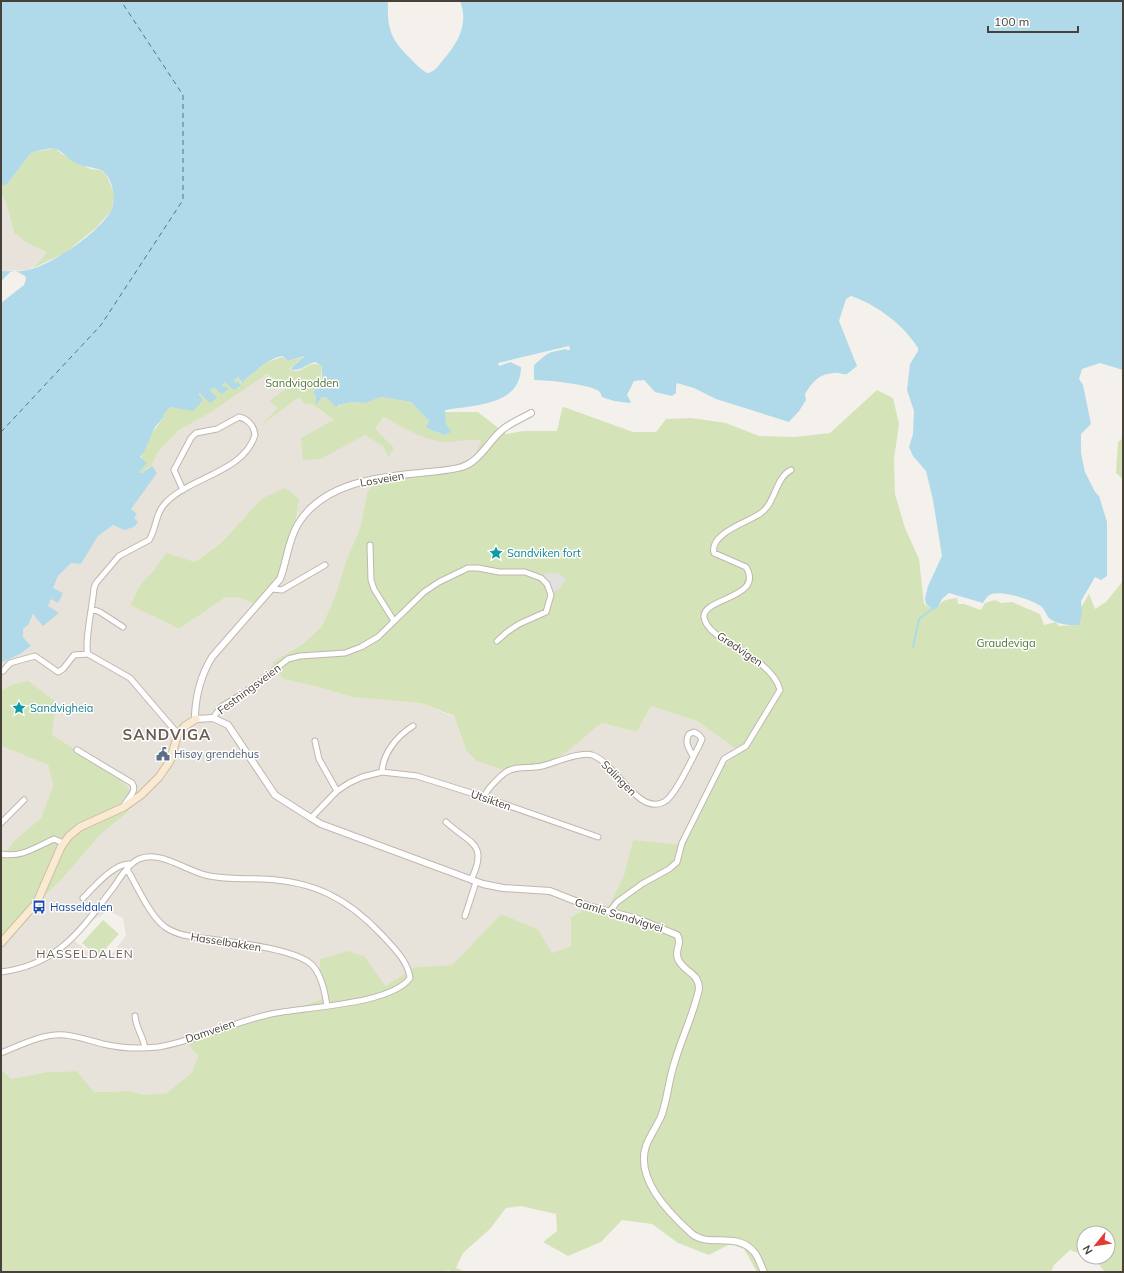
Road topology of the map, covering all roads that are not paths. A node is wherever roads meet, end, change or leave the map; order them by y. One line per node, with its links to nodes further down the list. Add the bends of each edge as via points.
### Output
1 (531, 414): 6 (street, Losveien, via 505,428 475,461 463,466 388,476 354,483 331,493 314,506 299,523 280,579)
2 (791, 470): 34 (street, Grødvigen, via 784,475 769,506 755,517 728,530 718,541 714,553 746,567 748,582 743,589 711,607 704,618 713,631 724,640 767,668 776,678 780,690 746,746 724,759 682,843 677,862 617,902)
3 (183, 490): 3 (street, via 228,466 245,452 255,435 245,418 239,417 217,429 196,433 191,438 174,470); 7 (street, via 163,506 149,540 119,556 96,583)
4 (370, 545): 8 (street, via 371,580)
5 (325, 565): 6 (street, via 282,590)
6 (272, 589): 14 (street, Losveien, via 212,657 205,669 195,707)
7 (92, 609): 9 (street); 11 (street, via 85,647)
8 (394, 621): 10 (street, Festningsveien, via 424,592 468,568 525,572 541,578 547,584 551,595 546,612 519,624); 13 (street, Festningsveien, via 378,637 350,651 288,659 222,707)
9 (123, 627)
10 (497, 641)
11 (88, 654): 12 (street, via 74,655 58,672 35,656 10,663); 16 (street, via 130,678)
12 (3, 671)
13 (213, 718): 14 (street); 25 (street, Gamle Sandvigvei, via 228,725 275,795)
14 (196, 719): 16 (main road)
15 (413, 726): 20 (street, via 399,737 390,749 385,757)
16 (178, 734): 24 (main road, via 174,754 165,769 141,795)
17 (315, 741): 21 (street, via 319,759)
18 (77, 750): 24 (street, via 132,783 133,792)
19 (693, 756): 22 (street, Salingen, via 672,796 664,803 651,804 641,800 610,767 591,754 580,754 529,769 516,768 507,772)
20 (382, 772): 21 (street, Utsikten, via 362,777); 22 (street, Utsikten, via 417,776)
21 (337, 790): 25 (street, Utsikten)
22 (484, 797): 28 (street, Utsikten)
23 (24, 800): 27 (street)
24 (124, 807): 29 (main road, via 80,827)
25 (311, 818): 32 (street, Gamle Sandvigvei)
26 (446, 822): 32 (street, via 478,851 479,863)
27 (1, 823)
28 (598, 837)
29 (63, 843): 30 (street, via 54,839 22,854); 36 (main road, via 37,902)
30 (1, 854)
31 (129, 867): 33 (street, via 126,864 114,870); 37 (street, via 61,949 29,966); 38 (street, Hasselbakken, via 155,916 165,927 177,934 190,937 238,942 301,957 318,973); 38 (street, Damveien, via 148,856 215,877 293,882 343,900 390,944 409,972 410,978 387,992 361,1002)
32 (474, 881): 34 (street, Gamle Sandvigvei, via 503,888 550,891 588,906); 35 (street)
33 (84, 898)
34 (610, 911): 42 (street, Gamle Sandvigvei, via 674,933 679,939 678,959 698,982 698,993 674,1063 662,1113 646,1147 645,1168 651,1187 657,1197 694,1236 733,1240 745,1245 755,1253)
35 (465, 916)
36 (1, 942)
37 (1, 972)
38 (327, 1006): 40 (street, Damveien, via 272,1013 238,1021 179,1041)
39 (135, 1016): 40 (street, via 135,1023 144,1039)
40 (145, 1048): 41 (street, Damveien, via 106,1045 65,1035 48,1036)
41 (1, 1053)
42 (764, 1272)

